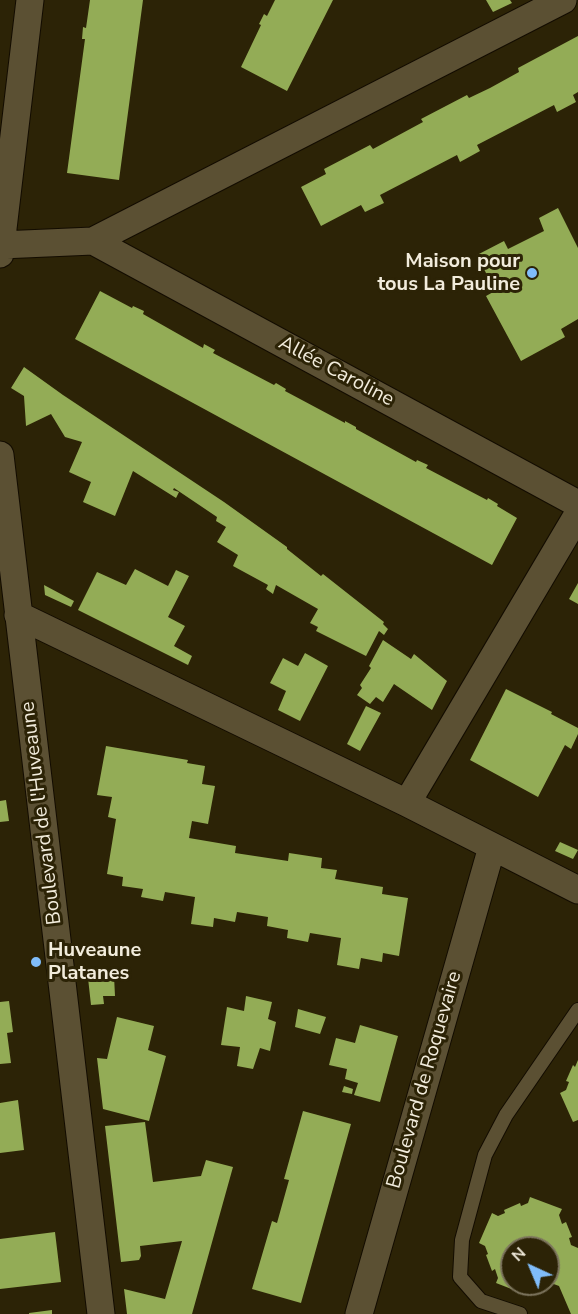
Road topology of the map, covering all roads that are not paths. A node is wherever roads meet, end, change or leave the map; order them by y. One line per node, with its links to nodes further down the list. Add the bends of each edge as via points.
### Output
1 (30, 0): 4 (street)
2 (563, 0): 3 (street)
3 (93, 241): 4 (street); 6 (street, Allée Caroline)
4 (1, 249)
5 (0, 455): 8 (street, Boulevard de l'Huveaune)
6 (578, 504)
7 (578, 514): 9 (street)
8 (18, 615): 9 (street); 13 (street, Boulevard de l'Huveaune)
9 (407, 803): 10 (street)
10 (492, 847): 11 (street); 14 (street, Boulevard de Roquevaire)
11 (578, 890)
12 (578, 1010): 15 (lane, via 506,1114 485,1155 462,1240 459,1278 481,1301)
13 (101, 1314)
14 (359, 1314)
15 (520, 1314)

